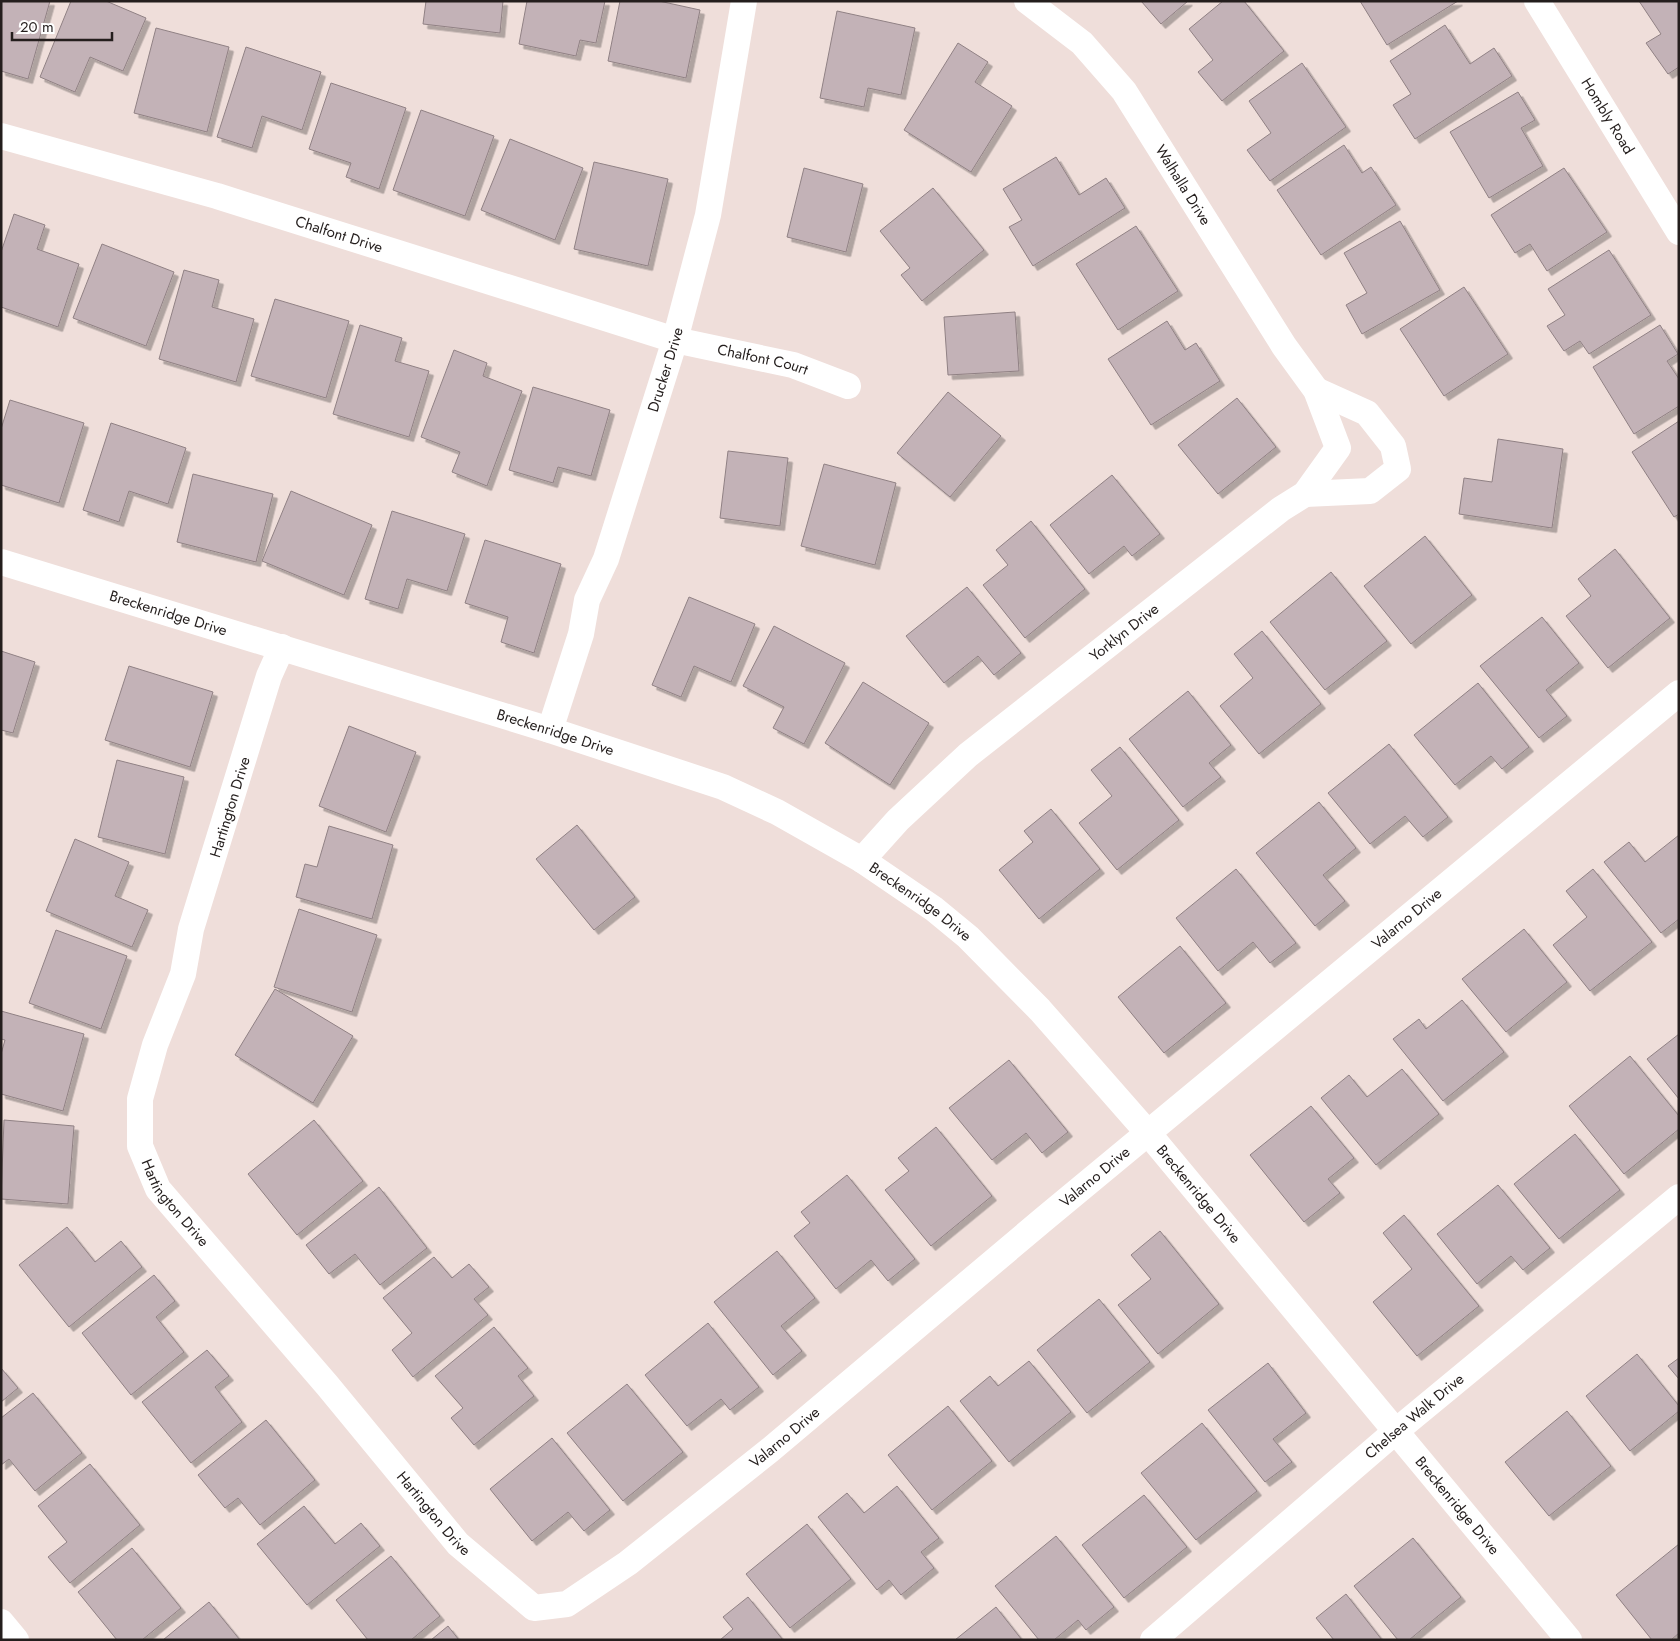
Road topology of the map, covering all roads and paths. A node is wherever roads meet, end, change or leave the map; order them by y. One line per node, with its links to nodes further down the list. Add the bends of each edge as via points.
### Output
1 (744, 1): 6 (street, Drucker Drive, via 708,215)
2 (1027, 1): 8 (street, Walhalla Drive, via 1082,43 1124,91 1284,346)
3 (1537, 1): 5 (street, Hombly Road)
4 (1, 136): 6 (street, Chalfont Drive, via 217,196)
5 (1679, 232)
6 (675, 340): 7 (street, Chalfont Court, via 793,365); 13 (street, Drucker Drive, via 606,559 587,600 581,634)
7 (848, 386)
8 (1316, 390): 9 (street, Yorklyn Drive, via 1338,448); 9 (street, via 1367,413 1393,446 1398,468 1370,491)
9 (1305, 494): 14 (street, Yorklyn Drive, via 968,755 898,820)
10 (1, 562): 11 (street, Breckenridge Drive)
11 (282, 647): 13 (street, Breckenridge Drive); 18 (street, Hartington Drive, via 269,676 192,929 183,974 155,1045 140,1099 140,1146 158,1189 327,1385 458,1544)
12 (1679, 693): 15 (street, Valarno Drive)
13 (550, 730): 14 (street, Breckenridge Drive, via 723,787 777,812)
14 (862, 860): 15 (street, Breckenridge Drive, via 934,909 968,937 1040,1010)
15 (1148, 1133): 17 (street, Breckenridge Drive); 18 (street, Valarno Drive, via 770,1450 628,1563 567,1604 534,1608)
16 (1679, 1197): 17 (street, Chelsea Walk Drive)
17 (1396, 1431): 21 (street, Chelsea Walk Drive); 22 (street, Breckenridge Drive)
18 (498, 1578)
19 (1, 1622): 20 (street)
20 (16, 1640)
21 (1154, 1640)
22 (1569, 1640)

